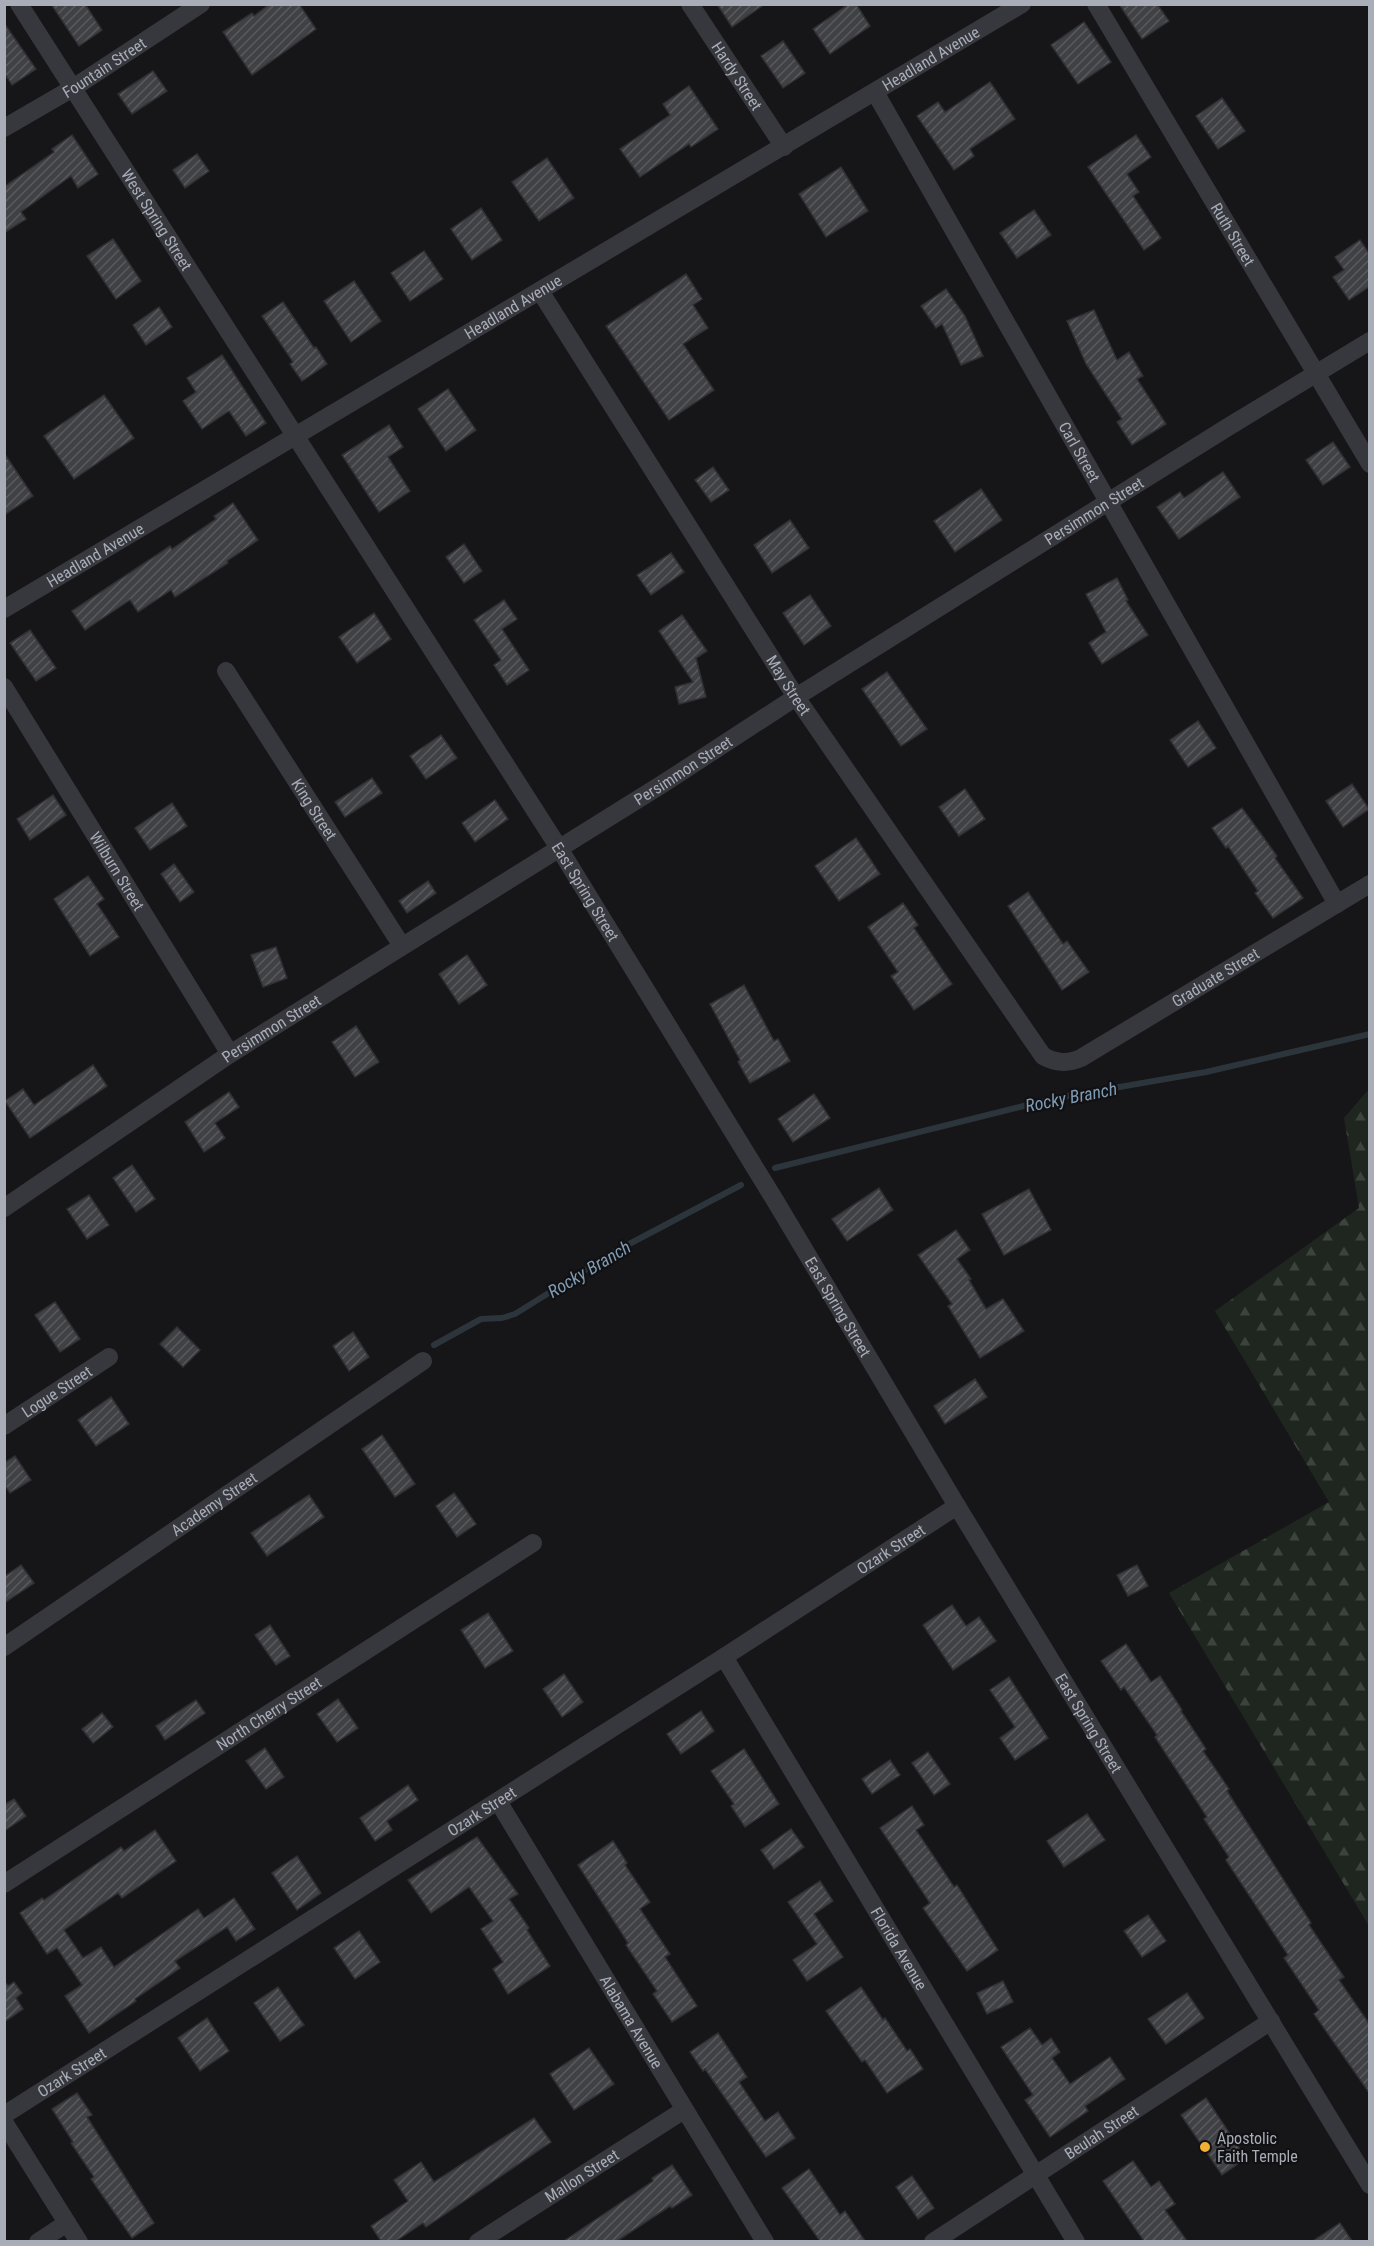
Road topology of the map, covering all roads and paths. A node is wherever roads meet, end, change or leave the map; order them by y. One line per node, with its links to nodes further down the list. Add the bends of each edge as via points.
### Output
1 (19, 4): 6 (street, West Spring Street)
2 (201, 4): 6 (street, Fountain Street)
3 (690, 4): 9 (street, Hardy Street)
4 (1022, 4): 7 (street, Headland Avenue)
5 (1096, 4): 12 (street, Ruth Street)
6 (73, 88): 8 (street, Fountain Street); 13 (street, West Spring Street)
7 (875, 93): 9 (street, Headland Avenue); 15 (street, Carl Street)
8 (4, 128)
9 (784, 147): 10 (street, Headland Avenue)
10 (540, 291): 13 (street, Headland Avenue); 19 (street, May Street)
11 (1370, 341): 12 (street, Persimmon Street)
12 (1315, 374): 14 (street, Ruth Street); 15 (street, Persimmon Street)
13 (296, 435): 16 (street, Headland Avenue); 20 (street, East Spring Street)
14 (1370, 464)
15 (1107, 503): 19 (street, Persimmon Street); 22 (street, Carl Street)
16 (4, 609)
17 (226, 672): 23 (street, King Street)
18 (4, 687): 24 (street, Wilburn Street)
19 (796, 697): 20 (street, Persimmon Street); 25 (street, May Street, via 1037,1049)
20 (559, 848): 23 (street, Persimmon Street); 30 (street, East Spring Street)
21 (1370, 884): 22 (street, Graduate Street)
22 (1337, 904): 25 (street, Graduate Street, via 1081,1058)
23 (402, 946): 24 (street, Persimmon Street)
24 (230, 1054): 26 (street, Persimmon Street)
25 (1058, 1062)
26 (4, 1208)
27 (109, 1357): 29 (street, Logue Street)
28 (423, 1361): 32 (street, Academy Street)
29 (4, 1426)
30 (957, 1506): 33 (street, Ozark Street); 36 (street, East Spring Street)
31 (533, 1543): 35 (street, North Cherry Street)
32 (4, 1647)
33 (724, 1657): 34 (street, Ozark Street); 40 (street, Florida Avenue)
34 (498, 1801): 37 (street, Alabama Avenue); 38 (street, Ozark Street)
35 (4, 1884)
36 (1271, 2021): 40 (street, Beulah Street); 41 (street, East Spring Street)
37 (684, 2110): 45 (street, Mallon Street); 46 (street, Alabama Avenue)
38 (4, 2115)
39 (4, 2122): 42 (street)
40 (1035, 2176): 47 (street, Beulah Street); 48 (street, Florida Avenue)
41 (1370, 2185)
42 (67, 2223): 43 (street); 44 (street)
43 (38, 2241)
44 (79, 2241)
45 (478, 2241)
46 (765, 2241)
47 (933, 2241)
48 (1076, 2241)

